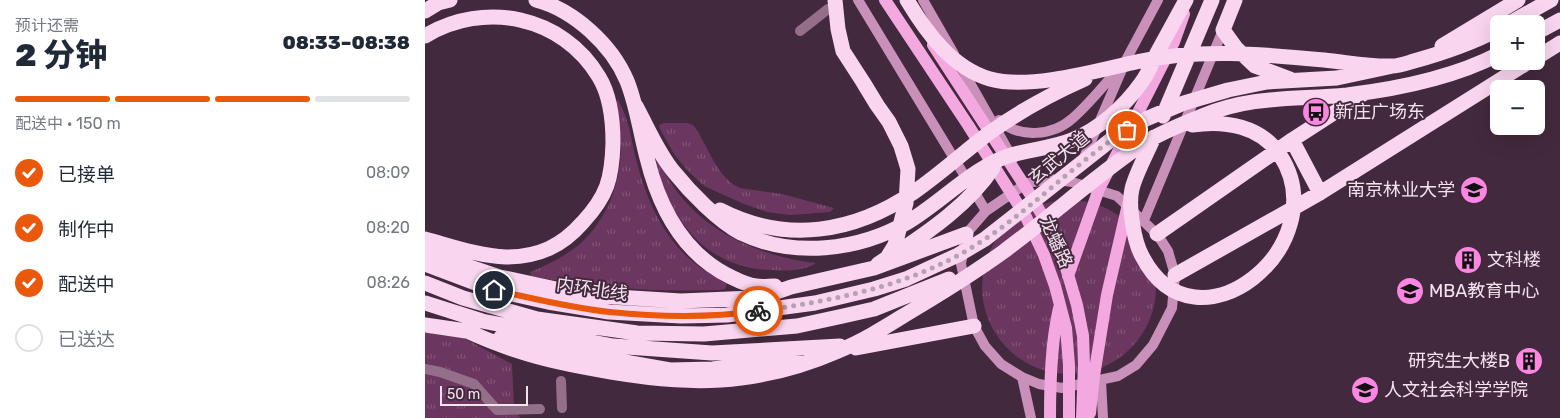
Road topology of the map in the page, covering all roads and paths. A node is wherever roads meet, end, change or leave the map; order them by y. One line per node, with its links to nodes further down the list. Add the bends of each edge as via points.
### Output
1 (450, 0): 14 (highway)
2 (536, 0): 30 (highway, via 570,17 598,39 626,79)
3 (858, 0): 39 (main road)
4 (885, 0): 65 (main road, 龙蟠路, via 1026,217 1045,256 1066,328)
5 (905, 0): 26 (highway, via 943,48 966,66 991,79 1021,83); 66 (main road, 龙蟠路, via 1029,194 1064,261 1083,336)
6 (923, 0): 29 (main road)
7 (1158, 0): 24 (main road)
8 (1188, 0): 33 (highway, via 1142,82 1101,123 1066,142); 64 (main road, via 1174,42 1099,189 1073,260 1055,325)
9 (1212, 0): 36 (highway)
10 (1235, 0): 18 (highway)
11 (1518, 0): 28 (highway)
12 (1551, 0): 15 (highway)
13 (832, 5): 19 (street); 47 (highway, via 843,51 889,122 908,169 906,203 895,245 887,258)
14 (425, 11)
15 (1524, 15)
16 (1560, 20): 17 (highway)
17 (1545, 28)
18 (1223, 30): 28 (highway, via 1255,66 1290,79 1324,82); 40 (main road)
19 (801, 31)
20 (1490, 33): 28 (highway)
21 (425, 36): 43 (highway, via 455,21 490,14 524,19 542,26 574,46 589,63 600,79 613,125 613,158 608,187 592,212 569,237 548,250 507,257)
22 (1560, 43): 23 (highway)
23 (1545, 52)
24 (1127, 58): 29 (main road, via 1087,105 1071,120 1055,128 1034,134 1016,131 1002,123); 34 (main road)
25 (1490, 58): 31 (highway, via 1415,83 1347,95 1236,104)
26 (1107, 69): 28 (highway, via 1137,61 1205,53 1267,54); 38 (highway, via 1021,111 915,191 870,216 804,231 781,230 749,223)
27 (1516, 70): 37 (highway)
28 (1392, 71): 32 (highway); 52 (highway, 玄武大道, via 1267,82 1184,103 1141,121 1112,139 985,239 958,255 906,279 874,289 815,303)
29 (983, 103): 35 (main road)
30 (636, 106): 38 (highway, via 672,170); 50 (highway, via 647,158 664,210 687,244 713,268 743,283)
31 (1176, 127): 36 (highway, via 1225,123 1253,131 1270,141 1283,159 1293,187 1292,217 1280,248 1254,279 1235,291 1212,297 1181,294 1166,287 1149,269 1137,247); 45 (highway, via 1144,143)
32 (1291, 140): 37 (highway); 42 (highway)
33 (998, 160): 38 (highway, via 909,222 890,232 845,246 809,249 770,244 719,219); 47 (highway, via 985,181 950,213 917,239)
34 (1073, 182): 35 (main road, via 1050,179); 40 (main road, via 1117,196)
35 (1027, 184): 39 (main road)
36 (1131, 190): 67 (main road, via 1107,295)
37 (1320, 193): 48 (highway)
38 (700, 199)
39 (986, 211): 41 (main road)
40 (1143, 220): 42 (main road)
41 (966, 234): 47 (highway); 54 (main road, via 961,264)
42 (1157, 234): 48 (main road, via 1168,251)
43 (425, 239)
44 (425, 252): 50 (highway, via 499,277 584,295 681,301 753,298)
45 (1003, 252): 49 (highway, via 941,284 874,309 797,326 704,334 637,333 537,319 463,298); 55 (highway, via 882,329 841,350 787,368 740,378 692,382 647,378 517,351)
46 (425, 264): 52 (highway, 内环北线, via 494,290 609,312 681,316)
47 (869, 269): 50 (highway); 52 (highway)
48 (1175, 274): 60 (main road, via 1172,308 1153,345 1136,366)
49 (425, 283)
50 (791, 286)
51 (425, 303): 56 (highway, via 482,321 613,346 653,350 712,353)
52 (759, 311)
53 (425, 325): 55 (highway)
54 (974, 326): 56 (highway); 58 (main road, via 985,346 1001,364)
55 (465, 330): 56 (highway, via 670,370 713,369)
56 (880, 344)
57 (425, 369): 62 (street, via 474,384 497,410)
58 (1021, 377): 60 (main road, via 1062,388); 63 (main road)
59 (561, 381): 61 (street)
60 (1101, 381): 68 (main road)
61 (562, 408)
62 (539, 409)
63 (1031, 418)
64 (1050, 418)
65 (1069, 418)
66 (1082, 418)
67 (1089, 418)
68 (1103, 418)

